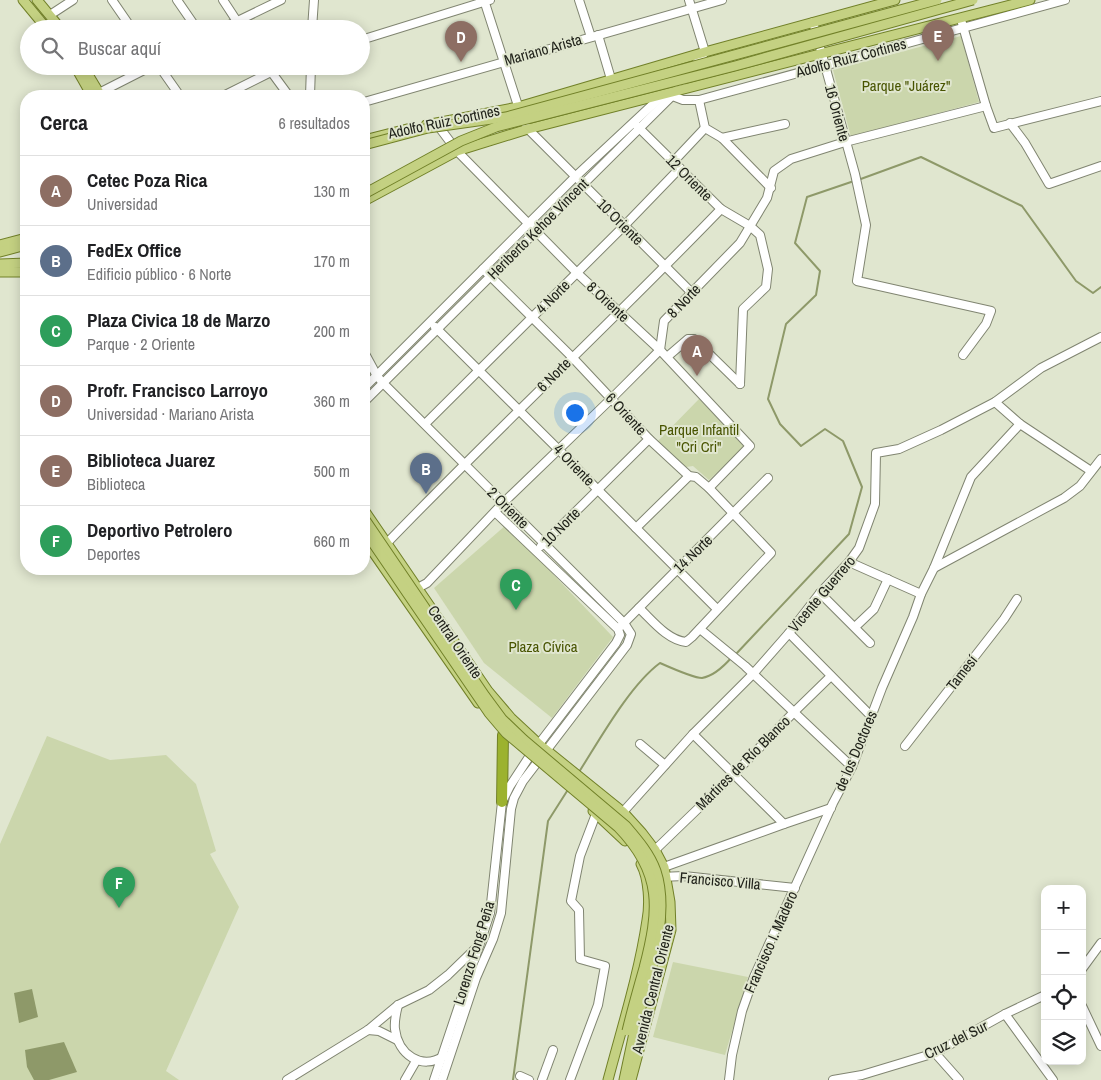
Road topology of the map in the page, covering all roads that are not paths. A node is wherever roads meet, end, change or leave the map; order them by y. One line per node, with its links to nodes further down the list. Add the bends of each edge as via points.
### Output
1 (23, 0): 21 (main road)
2 (29, 0): 22 (main road)
3 (37, 0): 20 (main road)
4 (73, 0): 20 (street)
5 (112, 0): 24 (street)
6 (177, 0): 25 (street)
7 (223, 0): 26 (street)
8 (281, 0): 26 (street)
9 (314, 0): 27 (street)
10 (580, 0): 30 (street)
11 (689, 0): 19 (street)
12 (722, 0): 19 (street, Mariano Arista)
13 (895, 0): 28 (main road, Adolfo Ruiz Cortines)
14 (938, 0): 68 (main road, bridge, via 506,117 428,128)
15 (973, 0): 76 (main road, bridge, via 496,128 461,141)
16 (1030, 0): 29 (main road, Adolfo Ruiz Cortines)
17 (1065, 0): 29 (street, Adolfo Ruiz Cortines)
18 (486, 1): 31 (street); 34 (street)
19 (692, 8): 30 (street, Mariano Arista); 32 (street)
20 (50, 15): 23 (main road)
21 (40, 20)
22 (45, 20)
23 (54, 20)
24 (126, 20)
25 (191, 20)
26 (236, 20)
27 (313, 20)
28 (813, 22): 32 (main road, Adolfo Ruiz Cortines); 33 (street, 16 Oriente)
29 (962, 23): 33 (main road, Adolfo Ruiz Cortines); 35 (street, Adolfo Ruiz Cortines); 57 (street)
30 (595, 36): 34 (street, Mariano Arista); 44 (street)
31 (370, 37)
32 (701, 53): 44 (main road, Adolfo Ruiz Cortines); 53 (street, Heriberto Kehoe Vincent); 53 (street, Heriberto Kehoe Vincent)
33 (822, 53): 35 (street, 16 Oriente); 53 (main road, Adolfo Ruiz Cortines)
34 (503, 61): 54 (street, Mariano Arista); 58 (street)
35 (825, 65): 55 (street, Adolfo Ruiz Cortines); 67 (street, 16 Oriente)
36 (75, 75): 45 (main road)
37 (82, 75): 46 (main road)
38 (87, 75): 47 (main road)
39 (135, 75): 48 (street)
40 (165, 75): 49 (street)
41 (259, 75): 50 (street)
42 (273, 75): 51 (street)
43 (311, 75): 52 (street)
44 (611, 79): 58 (main road, Adolfo Ruiz Cortines)
45 (83, 90)
46 (92, 90)
47 (94, 90)
48 (106, 90)
49 (176, 90)
50 (233, 90)
51 (285, 90)
52 (310, 90)
53 (672, 93): 55 (street, Adolfo Ruiz Cortines, via 683,100); 62 (street, Heriberto Kehoe Vincent); 64 (main road, Adolfo Ruiz Cortines)
54 (370, 100)
55 (699, 100): 63 (street)
56 (1101, 101): 60 (street)
57 (986, 106): 60 (street, via 994,128); 67 (street, 8 Norte)
58 (518, 107): 59 (main road, Adolfo Ruiz Cortines); 64 (street)
59 (436, 123): 66 (main road, Adolfo Ruiz Cortines); 69 (street, 8 Oriente)
60 (1010, 123): 71 (street, via 1026,143 1049,184)
61 (786, 124): 65 (street)
62 (636, 125): 70 (street, 12 Oriente); 73 (street, Heriberto Kehoe Vincent); 74 (street, Heriberto Kehoe Vincent)
63 (705, 128): 65 (street); 70 (street)
64 (528, 129): 69 (main road, Adolfo Ruiz Cortines); 73 (street, 10 Oriente)
65 (722, 138): 75 (street)
66 (370, 139)
67 (845, 142): 75 (street, 8 Norte, via 791,159 774,171); 102 (street, 16 Oriente, via 866,225 857,281 991,311 986,324)
68 (370, 143)
69 (457, 151): 77 (main road, Adolfo Ruiz Cortines); 79 (street, 8 Oriente)
70 (673, 162): 72 (street, 12 Oriente)
71 (1101, 166)
72 (680, 168): 78 (street, 12 Oriente); 80 (street, 4 Norte)
73 (575, 176): 74 (street, 10 Oriente); 79 (street, Heriberto Kehoe Vincent)
74 (583, 184): 80 (street, 10 Oriente); 82 (street, Heriberto Kehoe Vincent)
75 (770, 188): 81 (street, 8 Norte)
76 (370, 191)
77 (370, 198)
78 (721, 208): 81 (street, 12 Oriente); 89 (street, 6 Norte)
79 (528, 224): 82 (street, 8 Oriente); 90 (street, Heriberto Kehoe Vincent)
80 (624, 226): 89 (street, 10 Oriente); 93 (street, 4 Norte)
81 (750, 226): 95 (street, 8 Norte, via 740,243); 104 (street, via 760,235 768,269 766,287 743,309 740,384 694,339 688,339)
82 (536, 231): 93 (street, 8 Oriente); 94 (street, Heriberto Kehoe Vincent)
83 (20, 240): 84 (main road)
84 (0, 245)
85 (20, 247): 86 (main road)
86 (0, 252)
87 (20, 263): 88 (main road)
88 (0, 264)
89 (665, 267): 95 (street, 10 Oriente); 96 (street, 6 Norte)
90 (483, 270): 94 (street, 6 Oriente); 98 (street, Heriberto Kehoe Vincent)
91 (0, 272): 92 (main road)
92 (20, 272)
93 (577, 273): 96 (street, 8 Oriente); 97 (street, 4 Norte)
94 (490, 277): 97 (street, 6 Oriente); 99 (street, Heriberto Kehoe Vincent)
95 (692, 293): 101 (street, 8 Norte, via 664,321)
96 (618, 312): 101 (street, 8 Oriente); 103 (street, 6 Norte)
97 (532, 318): 103 (street, 6 Oriente); 106 (street, 4 Norte)
98 (430, 322): 99 (street, 4 Oriente); 107 (street, Heriberto Kehoe Vincent)
99 (437, 330): 106 (street, 4 Oriente); 109 (street, Heriberto Kehoe Vincent)
100 (1101, 338): 112 (street, Vicente Guerrero, via 1041,368)
101 (660, 350): 104 (street, 8 Oriente); 111 (street)
102 (963, 355)
103 (572, 357): 111 (street, 6 Oriente); 113 (street, 6 Norte)
104 (667, 357): 123 (street, 8 Oriente, via 750,446)
105 (370, 363): 107 (street, 2 Oriente)
106 (478, 370): 113 (street, 4 Oriente); 114 (street, 4 Norte)
107 (377, 376): 108 (street, Heriberto Kehoe Vincent); 109 (street, 2 Oriente)
108 (370, 382)
109 (383, 383): 110 (street, Heriberto Kehoe Vincent); 114 (street, 2 Oriente)
110 (370, 396)
111 (612, 398): 116 (street, 6 Oriente); 117 (street)
112 (995, 402): 115 (street); 136 (street, Vicente Guerrero, via 899,449 874,453 875,504 859,548)
113 (519, 410): 117 (street, 4 Oriente); 119 (street, 6 Norte)
114 (425, 424): 119 (street, 2 Oriente)
115 (1020, 424): 120 (street); 138 (street, de los Doctores, via 971,477)
116 (649, 439): 121 (street, 6 Oriente); 124 (street, 10 Norte)
117 (559, 450): 124 (street, 4 Oriente); 125 (street)
118 (1101, 459): 120 (street)
119 (464, 463): 125 (street, 2 Oriente); 132 (street, 6 Norte)
120 (1091, 471): 138 (street, via 1080,486 1064,498)
121 (689, 476): 123 (street, 6 Oriente, via 696,477); 130 (street)
122 (768, 478): 127 (street, 14 Norte)
123 (709, 488): 127 (street, 6 Oriente)
124 (598, 490): 130 (street, 4 Oriente); 133 (street, 10 Norte)
125 (503, 503): 126 (street); 133 (street, 2 Oriente)
126 (496, 512): 135 (street, 2 Oriente); 140 (street, via 427,583)
127 (733, 514): 137 (street, 14 Norte); 146 (street, 6 Oriente, via 771,553)
128 (370, 519): 132 (main road, Central Oriente)
129 (370, 527): 191 (main road, bridge, via 502,719 626,826 644,846 656,871 662,918)
130 (636, 528): 137 (street, 4 Oriente)
131 (370, 539): 191 (main road, bridge, via 489,714 506,733 618,827 645,862 653,885 653,934)
132 (387, 543): 140 (main road, Central Oriente)
133 (544, 543): 135 (street, 10 Norte); 147 (street, 2 Oriente)
134 (370, 548): 143 (main road, Central Oriente)
135 (536, 551): 150 (street, 2 Oriente)
136 (850, 562): 139 (street); 141 (street, Vicente Guerrero)
137 (677, 568): 145 (street, 14 Norte); 146 (street, 4 Oriente)
138 (934, 568): 142 (street, de los Doctores)
139 (888, 580): 142 (street); 148 (street, via 874,609)
140 (418, 588): 143 (street); 163 (main road, Central Oriente, via 488,691 510,718)
141 (820, 593): 148 (street); 151 (street, Vicente Guerrero)
142 (921, 594): 158 (street, de los Doctores)
143 (402, 595): 160 (main road, Central Oriente, via 475,700)
144 (1017, 599): 162 (street, Tamesí)
145 (639, 608): 147 (street, 14 Norte); 149 (street, via 679,641 686,642)
146 (717, 610): 149 (street)
147 (624, 623): 150 (street, 14 Norte); 156 (street, 2 Oriente, via 631,634 627,645)
148 (855, 627): 152 (street)
149 (700, 629): 153 (street)
150 (619, 632): 155 (street, 14 Norte, via 616,643)
151 (789, 633): 153 (street, Vicente Guerrero); 154 (street)
152 (870, 644)
153 (753, 674): 157 (street); 159 (street, Vicente Guerrero)
154 (832, 676): 157 (street, Mártires de Río Blanco); 158 (street)
155 (588, 681): 156 (street); 163 (street, 14 Norte)
156 (596, 686): 163 (street)
157 (794, 712): 167 (street); 169 (street, Mártires de Río Blanco)
158 (871, 716): 167 (street, de los Doctores)
159 (693, 734): 166 (street, Vicente Guerrero); 169 (street)
160 (504, 735): 164 (main road, Central Oriente); 170 (highway)
161 (640, 744): 166 (street)
162 (905, 746)
163 (543, 748): 164 (street, Lorenzo Fong Peña); 165 (main road, Central Oriente)
164 (533, 760): 168 (main road, Central Oriente); 170 (street, Lorenzo Fong Peña, via 510,786); 180 (street, Lorenzo Fong Peña, via 511,809)
165 (560, 762): 172 (main road, Avenida Central Oriente)
166 (665, 765): 172 (street, Vicente Guerrero)
167 (852, 767): 171 (street, de los Doctores)
168 (550, 774): 173 (main road, Avenida Central Oriente, bridge)
169 (734, 774): 174 (street); 175 (street, Mártires de Río Blanco)
170 (502, 802): 179 (street, Lorenzo Fong Peña)
171 (831, 808): 174 (street, de los Doctores); 178 (street, Francisco I. Madero)
172 (622, 812): 175 (main road, Avenida Central Oriente)
173 (596, 814): 177 (main road, Avenida Central Oriente, via 623,838); 207 (street, via 580,856 571,900 579,910 580,959 605,966 598,1005)
174 (784, 824): 176 (street, de los Doctores)
175 (655, 850): 176 (main road, Avenida Central Oriente)
176 (665, 872): 177 (street, Francisco Villa); 178 (street, Francisco Villa); 211 (main road, Avenida Central Oriente, via 670,930)
177 (644, 873): 208 (main road, Avenida Central Oriente, via 648,920)
178 (795, 888): 212 (street, Francisco I. Madero, via 742,1011)
179 (490, 913): 180 (street); 182 (street, Lorenzo Fong Peña)
180 (500, 913): 185 (street, Lorenzo Fong Peña, via 492,939)
181 (1101, 943): 183 (street)
182 (480, 944): 184 (street); 185 (street, Lorenzo Fong Peña)
183 (1086, 964)
184 (456, 968): 185 (street); 187 (street, via 429,990)
185 (473, 977): 195 (street, Lorenzo Fong Peña); 197 (street, Lorenzo Fong Peña)
186 (1041, 997): 188 (street, Cruz del Sur)
187 (398, 1005): 190 (street); 192 (street, via 394,1021)
188 (1005, 1014): 196 (street, Cruz del Sur); 215 (street)
189 (1086, 1014): 193 (street)
190 (368, 1030): 192 (street, via 379,1031); 201 (street)
191 (630, 1032): 209 (main road); 210 (main road)
192 (397, 1040): 198 (street)
193 (1101, 1046)
194 (552, 1050): 206 (street)
195 (452, 1051): 197 (street); 204 (street, Lorenzo Fong Peña)
196 (935, 1053): 200 (street, Cruz del Sur); 214 (street)
197 (440, 1059): 198 (street, via 428,1063); 203 (street, Lorenzo Fong Peña)
198 (416, 1061): 202 (street)
199 (520, 1076): 205 (street)
200 (862, 1077): 213 (street, Cruz del Sur)
201 (287, 1080)
202 (404, 1080)
203 (434, 1080)
204 (442, 1080)
205 (529, 1080)
206 (542, 1080)
207 (570, 1080)
208 (608, 1080)
209 (614, 1080)
210 (624, 1080)
211 (631, 1080)
212 (729, 1080)
213 (833, 1080)
214 (959, 1080)
215 (1053, 1080)

